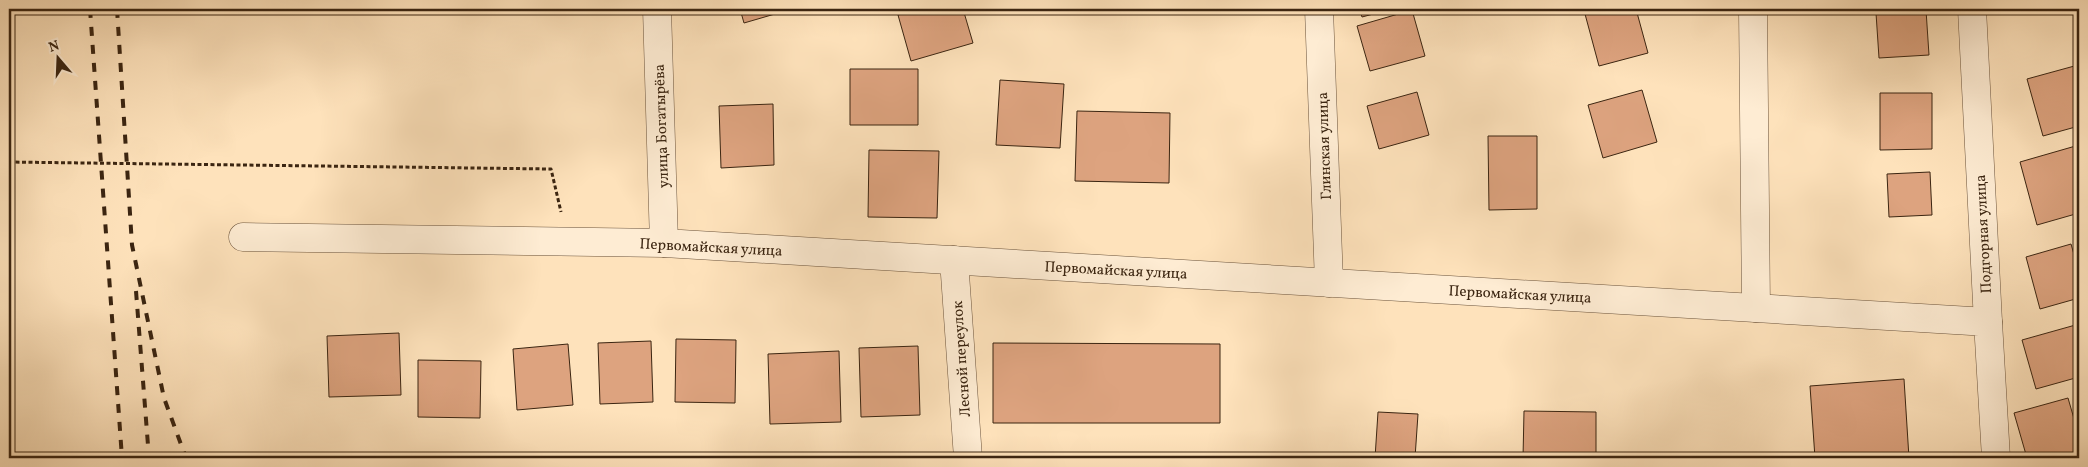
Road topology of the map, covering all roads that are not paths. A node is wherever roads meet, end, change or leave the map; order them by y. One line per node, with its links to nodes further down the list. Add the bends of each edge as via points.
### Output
1 (657, 9): 6 (street, улица Богатырёва)
2 (1319, 9): 8 (street, Глинская улица)
3 (1753, 9): 9 (street)
4 (1972, 9): 10 (street, Подгорная улица)
5 (243, 237): 6 (street, Первомайская улица)
6 (664, 243): 7 (street, Первомайская улица)
7 (954, 260): 8 (street, Первомайская улица); 11 (street, Лесной переулок)
8 (1329, 283): 9 (street, Первомайская улица)
9 (1756, 308): 10 (street, Первомайская улица)
10 (1988, 322): 12 (street, Подгорная улица)
11 (968, 458)
12 (1996, 458)

